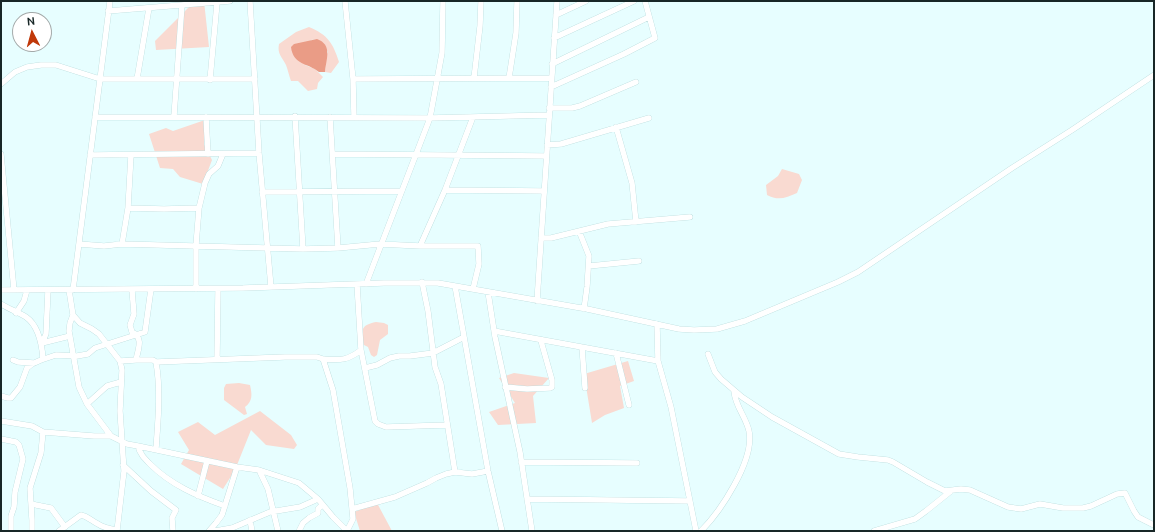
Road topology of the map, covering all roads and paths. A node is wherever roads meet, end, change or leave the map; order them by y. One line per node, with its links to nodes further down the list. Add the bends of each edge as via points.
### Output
1 (110, 1): 16 (street)
2 (230, 1): 13 (street)
3 (250, 1): 29 (street)
4 (345, 1): 30 (street)
5 (443, 1): 22 (street, via 442,54)
6 (481, 1): 23 (street)
7 (517, 1): 24 (street, via 516,33)
8 (557, 1): 17 (street)
9 (586, 1): 17 (street)
10 (634, 1): 19 (street)
11 (645, 1): 18 (street)
12 (200, 2): 13 (street); 14 (street)
13 (217, 3): 31 (street)
14 (182, 5): 15 (street); 28 (street)
15 (149, 8): 16 (street); 27 (street)
16 (108, 11): 26 (street)
17 (556, 14): 19 (street)
18 (649, 17): 20 (street); 34 (street, via 655,38)
19 (554, 38): 20 (street)
20 (552, 64): 25 (street)
21 (1154, 75): 102 (street, via 858,272 752,319 729,326 694,330)
22 (438, 78): 23 (street); 30 (street); 45 (street)
23 (474, 78): 24 (street)
24 (509, 78): 25 (street)
25 (552, 78): 34 (street)
26 (100, 79): 27 (street); 33 (street, via 56,65 41,65 15,72); 43 (street)
27 (137, 79): 28 (street)
28 (176, 79): 31 (street); 37 (street)
29 (255, 79): 31 (street); 39 (street)
30 (353, 79): 41 (street)
31 (210, 80)
32 (636, 82): 35 (street, via 580,106)
33 (1, 84)
34 (551, 87): 35 (street)
35 (549, 108): 36 (street)
36 (549, 115): 42 (street); 48 (street)
37 (174, 116): 38 (street); 43 (street)
38 (206, 116): 39 (street); 51 (street)
39 (257, 116): 40 (street); 49 (street)
40 (295, 116): 44 (street); 61 (street)
41 (354, 116): 44 (street); 45 (street)
42 (473, 116): 45 (street); 56 (street)
43 (95, 117): 57 (street)
44 (330, 117): 53 (street)
45 (430, 118): 55 (street)
46 (649, 118): 47 (street)
47 (616, 127): 48 (street, via 561,144); 68 (street, via 632,184)
48 (547, 145): 58 (street)
49 (259, 153): 52 (street); 63 (street)
50 (1, 154): 91 (street)
51 (208, 154): 52 (street); 54 (street)
52 (223, 154): 66 (street, via 218,166 209,174)
53 (333, 154): 55 (street); 62 (street)
54 (131, 155): 57 (street); 65 (street)
55 (416, 155): 56 (street); 64 (street)
56 (458, 155): 58 (street); 59 (street)
57 (90, 156): 71 (street)
58 (546, 156): 60 (street)
59 (445, 190): 60 (street); 75 (street)
60 (544, 190): 70 (street)
61 (300, 191): 62 (street); 63 (street); 78 (street)
62 (335, 191): 64 (street); 77 (street)
63 (262, 192): 76 (street)
64 (402, 192): 73 (street)
65 (128, 208): 66 (street); 72 (street)
66 (199, 208): 74 (street)
67 (690, 218): 68 (street)
68 (636, 222): 69 (street, via 608,224)
69 (579, 231): 70 (street); 80 (street, via 589,256)
70 (541, 238): 97 (street)
71 (79, 244): 72 (street); 94 (street)
72 (122, 244): 74 (street)
73 (380, 244): 75 (street); 77 (street); 83 (street)
74 (196, 245): 76 (street); 87 (street)
75 (420, 246): 89 (street, via 478,246 479,264)
76 (267, 248): 78 (street); 85 (street)
77 (338, 248): 78 (street)
78 (303, 249)
79 (639, 261): 80 (street)
80 (589, 266): 99 (street)
81 (422, 282): 83 (street); 84 (street); 112 (street)
82 (357, 284): 83 (street); 85 (street); 111 (street)
83 (366, 284)
84 (455, 286): 89 (street); 106 (street)
85 (271, 287): 88 (street)
86 (152, 289): 87 (street); 95 (street); 104 (street, via 146,331)
87 (196, 289): 88 (street)
88 (218, 289): 117 (street)
89 (473, 289): 96 (street)
90 (1, 290): 91 (street)
91 (14, 290): 92 (street)
92 (27, 290): 93 (street); 100 (street, via 24,301)
93 (48, 290): 94 (street); 108 (street, via 46,334)
94 (71, 290): 95 (street); 101 (street)
95 (132, 290): 104 (street, via 134,314 130,325 132,332)
96 (488, 292): 97 (street); 103 (street)
97 (537, 301): 99 (street)
98 (1, 304): 100 (street)
99 (584, 309): 102 (street)
100 (16, 313): 108 (street, via 27,318)
101 (73, 315): 105 (street); 109 (street, via 80,323 99,334)
102 (657, 324): 122 (street)
103 (494, 331): 107 (street); 127 (street)
104 (137, 334): 109 (street); 120 (street, via 140,341)
105 (70, 336): 108 (street); 115 (street)
106 (464, 337): 112 (street); 147 (street)
107 (541, 341): 110 (street); 127 (street, via 552,387)
108 (42, 343): 116 (street)
109 (108, 345): 115 (street, via 95,348 88,354); 121 (street)
110 (582, 347): 113 (street); 128 (street)
111 (361, 350): 118 (street, via 352,357 342,360); 125 (street)
112 (433, 353): 125 (street, via 399,356); 134 (street)
113 (616, 353): 122 (street); 132 (street)
114 (708, 354): 129 (street, via 717,374)
115 (74, 356): 116 (street); 131 (street, via 79,387)
116 (43, 359): 124 (street)
117 (217, 359): 118 (street); 123 (street)
118 (323, 359): 157 (street, via 333,390)
119 (13, 360): 124 (street)
120 (136, 360): 121 (street); 123 (street)
121 (120, 361): 126 (street)
122 (658, 361): 153 (street, via 671,407)
123 (156, 362): 140 (street, via 159,400)
124 (35, 363): 130 (street, via 27,368 20,387 11,398)
125 (365, 368): 134 (street, via 375,421 378,424 386,427)
126 (122, 382): 131 (street, via 107,386); 138 (street)
127 (506, 387): 142 (street)
128 (584, 388)
129 (734, 391): 149 (street, via 772,417 839,454 888,460 937,487); 176 (street, via 736,402 750,432 748,451 729,494)
130 (1, 396)
131 (87, 404): 136 (street)
132 (629, 405)
133 (1, 420): 135 (street, via 32,426)
134 (447, 425): 148 (street)
135 (43, 432): 136 (street); 154 (street, via 41,453 30,488)
136 (112, 436): 138 (street)
137 (1, 439): 162 (street, via 16,442 23,459 15,487)
138 (121, 442): 139 (street); 144 (street)
139 (138, 446): 140 (street); 150 (street, via 140,453 157,470)
140 (156, 449): 141 (street)
141 (207, 461): 145 (street); 150 (street)
142 (521, 462): 143 (street); 152 (street)
143 (637, 462)
144 (123, 465): 165 (street); 166 (street, via 176,510 172,518)
145 (237, 467): 146 (street); 156 (street)
146 (259, 470): 151 (street, via 299,483); 158 (street)
147 (488, 471): 148 (street, via 472,474); 173 (street)
148 (455, 472): 157 (street, via 395,497)
149 (950, 491): 160 (street, via 970,490 1008,507 1021,509 1040,504 1082,508 1125,493 1138,517); 177 (street, via 915,519)
150 (198, 496): 156 (street)
151 (318, 499): 155 (street); 158 (street, via 300,507)
152 (527, 499): 153 (street); 174 (street)
153 (690, 501): 175 (street)
154 (31, 504): 161 (street, via 51,508); 163 (street)
155 (322, 505): 171 (street, via 318,513 303,523); 172 (street)
156 (225, 506): 167 (street, via 216,523)
157 (352, 509): 172 (street, via 353,519)
158 (274, 511): 159 (street); 170 (street)
159 (250, 520): 168 (street, via 232,528); 169 (street)
160 (1154, 525)
161 (65, 527): 164 (street); 165 (street, via 84,515 106,529)
162 (11, 531)
163 (32, 531)
164 (59, 531)
165 (117, 531)
166 (173, 531)
167 (208, 531)
168 (216, 531)
169 (252, 531)
170 (278, 531)
171 (299, 531)
172 (347, 531)
173 (502, 531)
174 (532, 531)
175 (696, 531)
176 (701, 531)
177 (874, 531)

